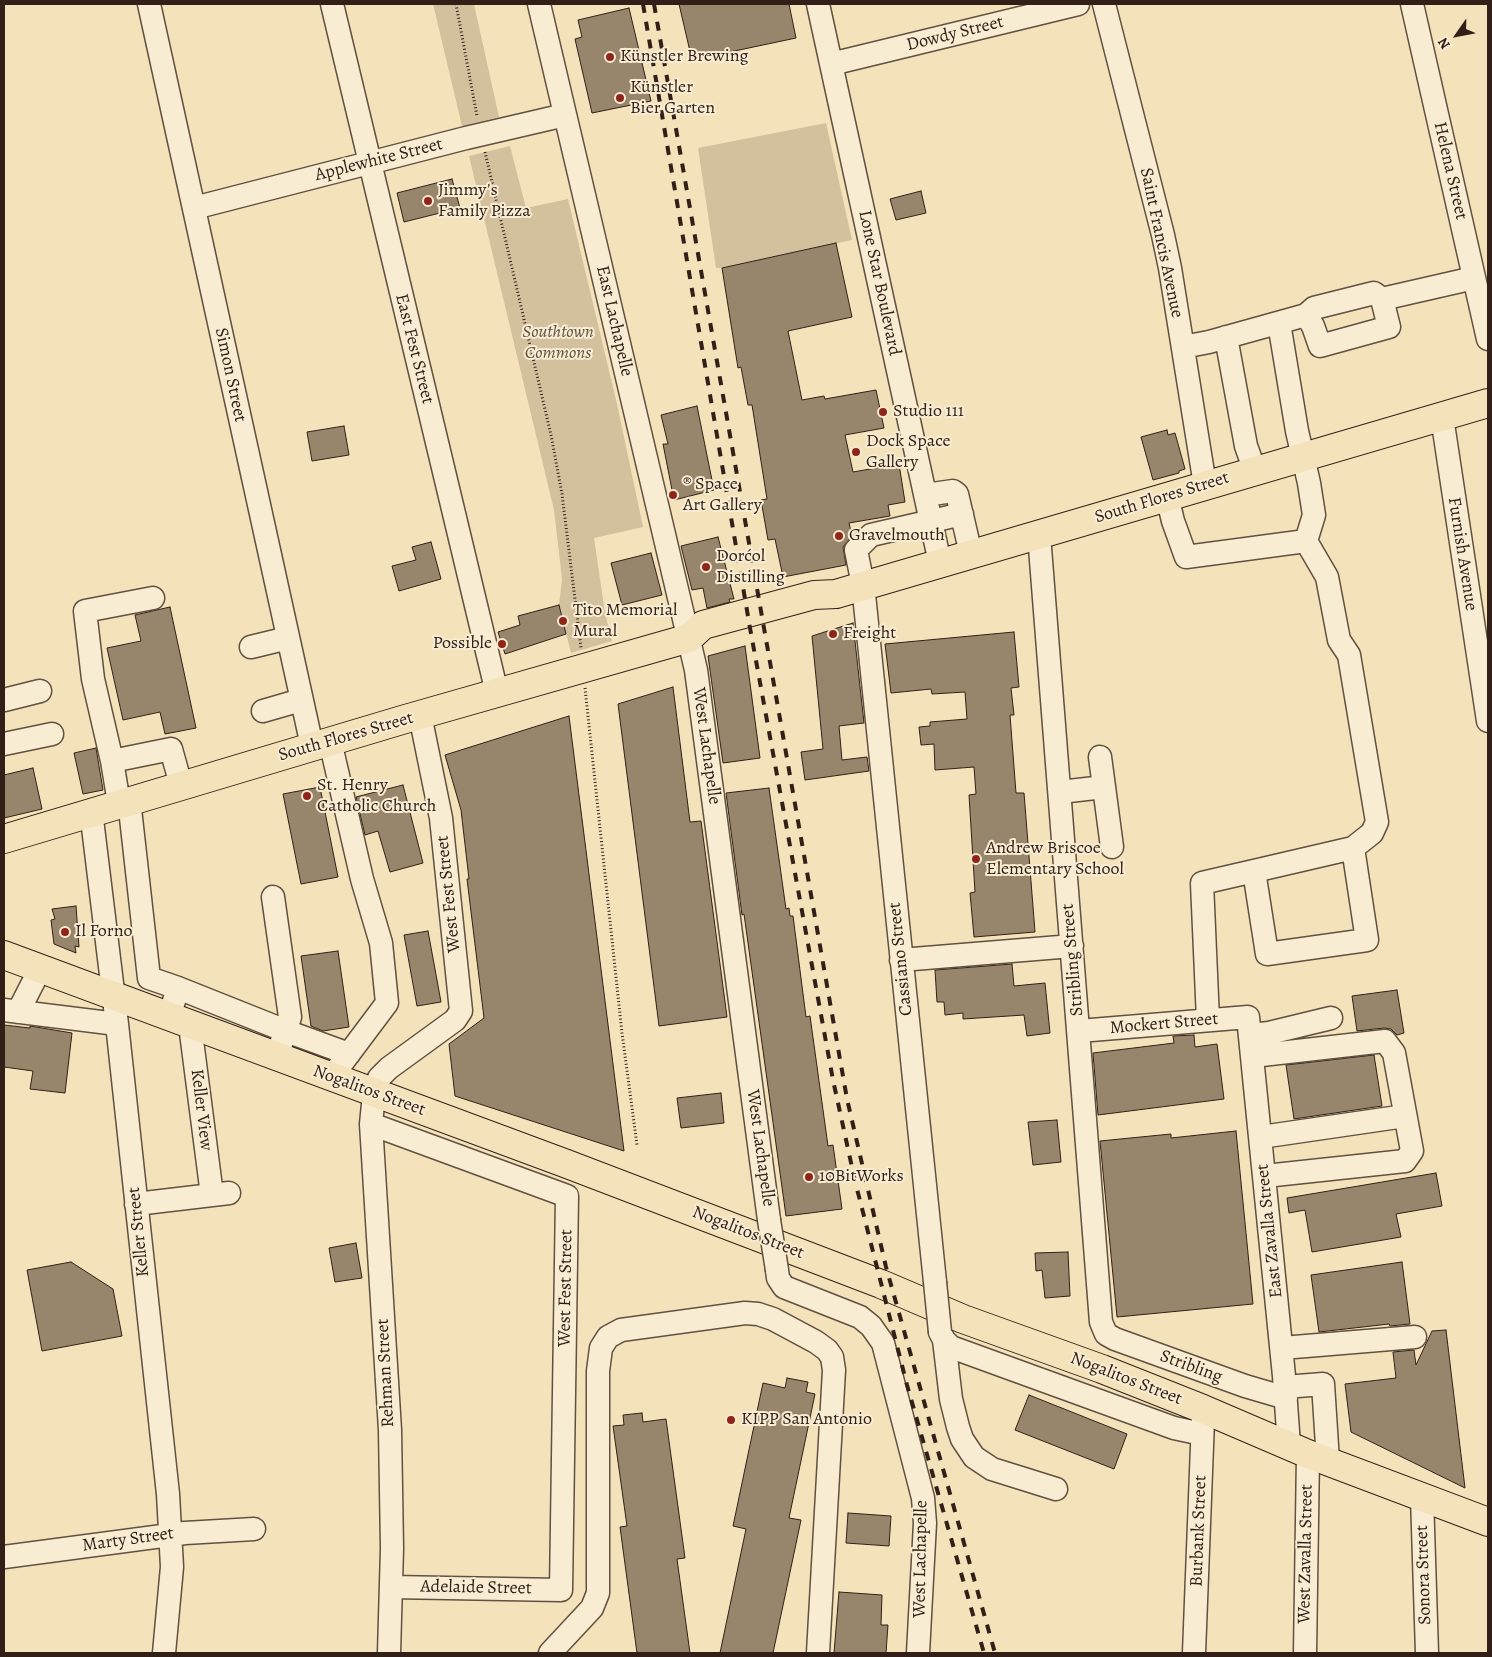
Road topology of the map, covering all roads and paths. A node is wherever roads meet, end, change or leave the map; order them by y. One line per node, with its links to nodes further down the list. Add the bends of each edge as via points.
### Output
1 (149, 4): 14 (street, Simon Street)
2 (332, 4): 13 (street, East Fest Street)
3 (456, 4): 11 (path)
4 (539, 4): 10 (street, East Lachapelle)
5 (818, 4): 9 (street, Lone Star Boulevard)
6 (1078, 4): 9 (street, Dowdy Street)
7 (1104, 4): 21 (street, Saint Francis Avenue, via 1163,235)
8 (1412, 4): 15 (street, Helena Street)
9 (831, 64): 27 (street, Lone Star Boulevard)
10 (565, 114): 13 (street, Applewhite Street); 38 (street, East Lachapelle)
11 (478, 119)
12 (484, 149): 40 (path, via 551,435 562,494)
13 (369, 163): 14 (street, Applewhite Street); 43 (street, East Fest Street)
14 (194, 208): 37 (street, Simon Street)
15 (1474, 278): 16 (street); 20 (street, Helena Street)
16 (1382, 299): 17 (street, via 1374,293 1314,308); 17 (street, via 1389,328 1320,346 1314,326)
17 (1306, 315): 18 (street)
18 (1279, 323): 19 (street); 24 (street)
19 (1226, 337): 21 (street); 25 (street, via 1246,446)
20 (1488, 339)
21 (1183, 347): 26 (street, Saint Francis Avenue)
22 (1488, 403): 23 (main road, South Flores Street)
23 (1442, 417): 24 (main road, South Flores Street); 48 (street, Furnish Avenue)
24 (1304, 457): 25 (main road, South Flores Street); 32 (street, via 1314,515)
25 (1255, 471): 26 (main road, South Flores Street)
26 (1205, 485): 28 (main road, South Flores Street)
27 (925, 495): 29 (street, via 953,490); 30 (street, Lone Star Boulevard)
28 (1167, 496): 31 (main road, South Flores Street); 32 (street, via 1186,557)
29 (962, 514): 30 (street); 33 (street)
30 (931, 521): 34 (street, Lone Star Boulevard); 35 (street, Cassiano Street, via 871,535 856,550)
31 (1039, 535): 33 (main road, South Flores Street); 56 (street, Stribling Street)
32 (1306, 541): 61 (street, via 1327,577 1339,640 1349,655 1377,822 1372,833)
33 (972, 554): 34 (main road, South Flores Street)
34 (940, 563): 35 (main road, South Flores Street)
35 (863, 585): 38 (main road, South Flores Street, via 836,594 816,608 706,640); 68 (street, Cassiano Street)
36 (153, 598): 53 (street, via 85,611 93,679)
37 (288, 638): 39 (street); 45 (street, Simon Street)
38 (689, 638): 43 (main road, South Flores Street); 109 (street, West Lachapelle, bridge, via 696,670 778,1278 784,1286 860,1317 883,1343 923,1498 925,1523)
39 (251, 647)
40 (581, 650)
41 (585, 687): 87 (path)
42 (40, 691): 44 (street)
43 (497, 693): 47 (main road, South Flores Street)
44 (4, 700)
45 (301, 700): 46 (street); 51 (street, Simon Street)
46 (264, 710)
47 (420, 715): 51 (main road, South Flores Street); 83 (street, West Fest Street, via 441,818 461,1011 455,1020 378,1078)
48 (1488, 721)
49 (52, 734): 50 (street)
50 (4, 744)
51 (321, 744): 54 (main road, South Flores Street); 80 (street, Simon Street, via 381,943 386,1003)
52 (1100, 757): 55 (street)
53 (112, 761): 54 (street, via 171,749); 57 (street)
54 (181, 785): 57 (main road, South Flores Street)
55 (1104, 787): 56 (street); 60 (street)
56 (1060, 792): 66 (street, Stribling Street)
57 (124, 802): 58 (main road, South Flores Street); 63 (street)
58 (91, 811): 59 (main road, South Flores Street); 64 (street, Keller Street)
59 (4, 838)
60 (1112, 847)
61 (1353, 848): 62 (street); 62 (street, via 1366,940 1266,954)
62 (1254, 871): 74 (street, via 1202,883)
63 (137, 876): 64 (street); 70 (street, via 149,978)
64 (99, 881): 71 (street, Keller Street)
65 (273, 897): 78 (street, via 290,1017)
66 (1072, 946): 68 (street); 77 (street, Stribling Street)
67 (4, 955): 69 (main road, Nogalitos Street)
68 (901, 960): 91 (street, Cassiano Street, bridge)
69 (40, 969): 71 (main road, Nogalitos Street); 72 (street)
70 (178, 988): 75 (street); 78 (street)
71 (113, 996): 75 (main road, Nogalitos Street); 76 (street, Keller Street)
72 (11, 1011): 76 (street)
73 (1332, 1018): 79 (street)
74 (1208, 1020): 77 (street, Mockert Street); 79 (street, Mockert Street)
75 (180, 1021): 81 (main road, Nogalitos Street); 89 (street, Keller View, via 220,1194)
76 (117, 1024): 89 (street, Keller Street)
77 (1079, 1030): 90 (street, Stribling Street)
78 (286, 1031): 80 (street); 81 (street)
79 (1251, 1036): 84 (street, via 1385,1041 1394,1053); 86 (street, East Zavalla Street)
80 (349, 1054): 82 (street, Simon Street)
81 (276, 1056): 82 (main road, Nogalitos Street)
82 (330, 1077): 83 (main road, Nogalitos Street)
83 (374, 1094): 85 (street, Rehman Street); 95 (main road, Nogalitos Street, via 1102,1369)
84 (1405, 1116): 86 (street); 88 (street, via 1412,1151 1405,1162)
85 (371, 1124): 103 (street, Rehman Street, via 390,1430); 104 (street, West Fest Street, via 567,1196)
86 (1261, 1137): 88 (street, East Zavalla Street)
87 (637, 1145)
88 (1264, 1176): 93 (street, East Zavalla Street)
89 (136, 1204): 101 (street, Keller Street)
90 (1102, 1326): 94 (street, Stribling, via 1106,1334 1115,1339 1245,1386)
91 (942, 1336): 95 (street, Nogalitos Street, via 952,1347 1174,1428); 97 (street, Cassiano Street, via 958,1427 974,1457 992,1469)
92 (1415, 1337): 93 (street)
93 (1282, 1348): 94 (street, East Zavalla Street)
94 (1285, 1393): 96 (street, East Zavalla Street); 96 (street, via 1324,1384)
95 (1203, 1421): 96 (main road, Nogalitos Street); 110 (street, Burbank Street)
96 (1308, 1454): 98 (main road, Nogalitos Street); 111 (street, West Zavalla Street)
97 (1056, 1489)
98 (1422, 1496): 99 (main road, Nogalitos Street); 112 (street, Sonora Street)
99 (1488, 1522)
100 (254, 1529): 101 (street, Marty Street)
101 (171, 1535): 102 (street, Marty Street); 105 (street, Keller Street, via 172,1567)
102 (4, 1557)
103 (391, 1587): 104 (street, Adelaide Street); 106 (street, Rehman Street)
104 (560, 1590)
105 (164, 1653)
106 (389, 1653)
107 (550, 1653): 108 (street, via 592,1608 598,1593 598,1371 601,1348 608,1337 621,1330 745,1313 773,1319 816,1342 832,1357 834,1370)
108 (818, 1653)
109 (918, 1653)
110 (1194, 1653)
111 (1305, 1653)
112 (1427, 1653)

